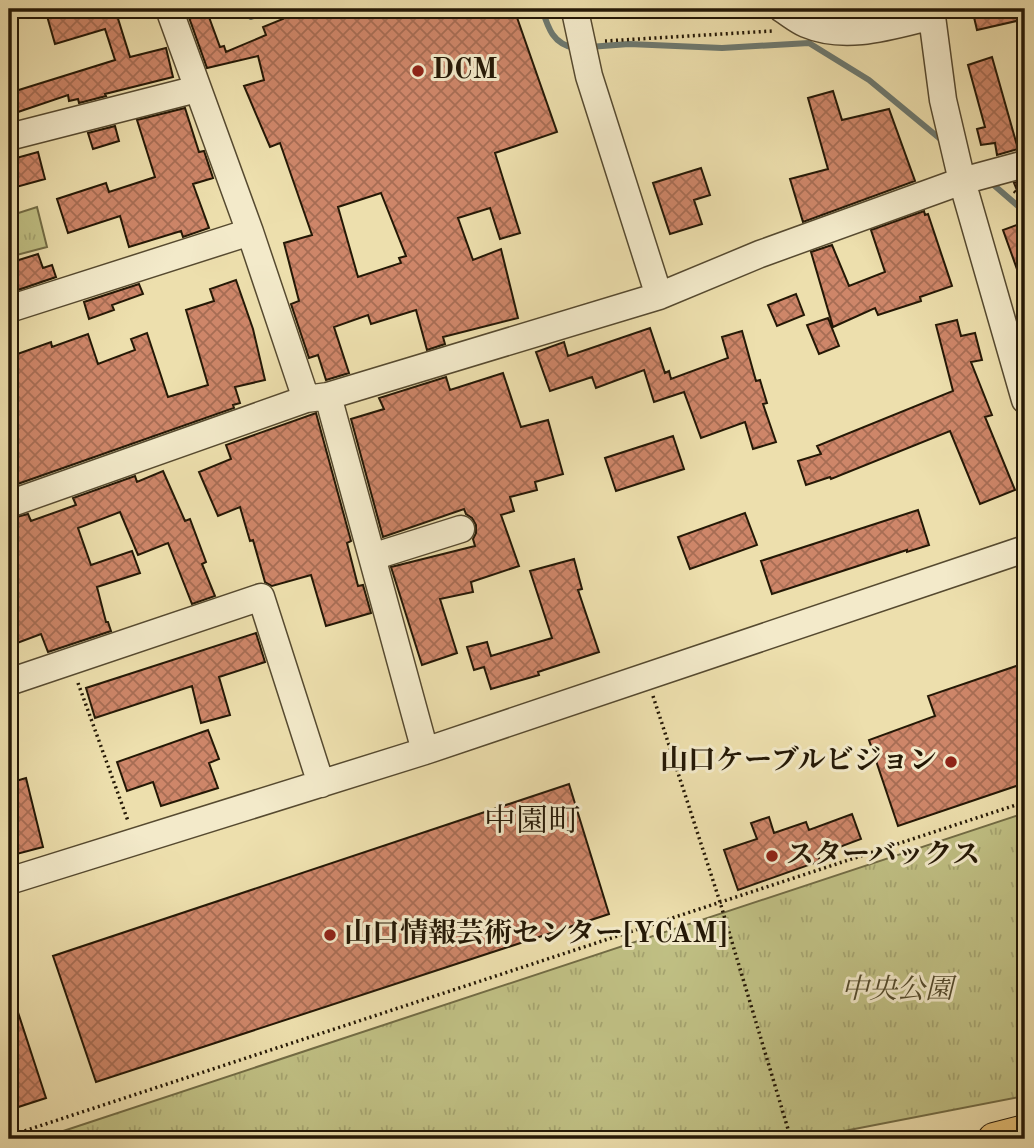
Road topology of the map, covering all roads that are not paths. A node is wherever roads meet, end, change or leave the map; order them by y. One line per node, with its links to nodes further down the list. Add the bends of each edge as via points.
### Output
1 (169, 9): 5 (street)
2 (782, 9): 4 (street, via 805,24 842,33 882,28)
3 (575, 11): 10 (street, via 589,76)
4 (931, 12): 8 (street, via 943,100)
5 (197, 89): 6 (street); 9 (street)
6 (9, 137)
7 (1025, 164): 8 (street)
8 (962, 181): 10 (street); 13 (street)
9 (250, 232): 11 (street); 12 (street)
10 (659, 296): 12 (street)
11 (9, 309)
12 (317, 398): 14 (street); 17 (street)
13 (1025, 400)
14 (9, 504)
15 (461, 529): 17 (street)
16 (1025, 549): 19 (street)
17 (372, 557): 19 (street)
18 (9, 682): 20 (street, via 261,597)
19 (425, 751): 20 (street)
20 (321, 784): 21 (street)
21 (9, 881)
22 (1025, 1131): 23 (main road)
23 (994, 1139)

